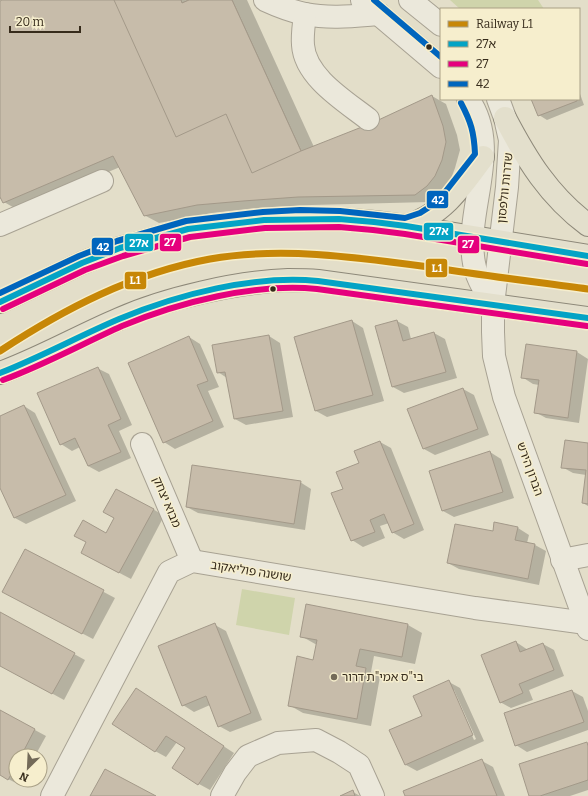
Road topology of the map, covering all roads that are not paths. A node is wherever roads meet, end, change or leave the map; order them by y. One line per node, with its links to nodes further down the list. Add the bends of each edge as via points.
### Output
1 (264, 0): 4 (street)
2 (362, 0): 5 (street)
3 (410, 0): 6 (street)
4 (305, 14): 5 (street, via 338,18); 10 (street, via 303,46 309,68 319,80)
5 (379, 14): 7 (street)
6 (440, 24)
7 (440, 66)
8 (468, 100): 11 (street, שדרות וולפסון, via 478,119)
9 (502, 109): 14 (main road, via 544,182 556,197); 17 (street, שדרות וולפסון, via 510,140)
10 (368, 119)
11 (483, 157): 15 (main road, via 441,207 422,220); 16 (street, שדרות וולפסון)
12 (102, 181): 13 (street)
13 (0, 225)
14 (588, 225)
15 (406, 226): 16 (main road); 19 (main road, via 300,218 188,229 120,248 82,262)
16 (473, 237): 17 (main road); 20 (street, שדרות וולפסון, via 472,251 476,274)
17 (500, 242): 18 (main road); 20 (street, שדרות וולפסון)
18 (588, 256)
19 (0, 302)
20 (493, 305): 21 (main road); 22 (main road, via 318,280 252,283 148,308); 25 (street, הברון הירש, via 494,356 504,397)
21 (588, 318)
22 (0, 373)
23 (142, 444): 26 (street, מבוא יצחק)
24 (588, 555): 25 (street)
25 (562, 560): 27 (street, הברון הירש)
26 (192, 561): 27 (street, שושנה פוליאקוב); 28 (street, via 169,572)
27 (587, 626)
28 (52, 796)
29 (222, 796): 30 (street, via 248,756 278,743 316,740 359,765)
30 (373, 796)

